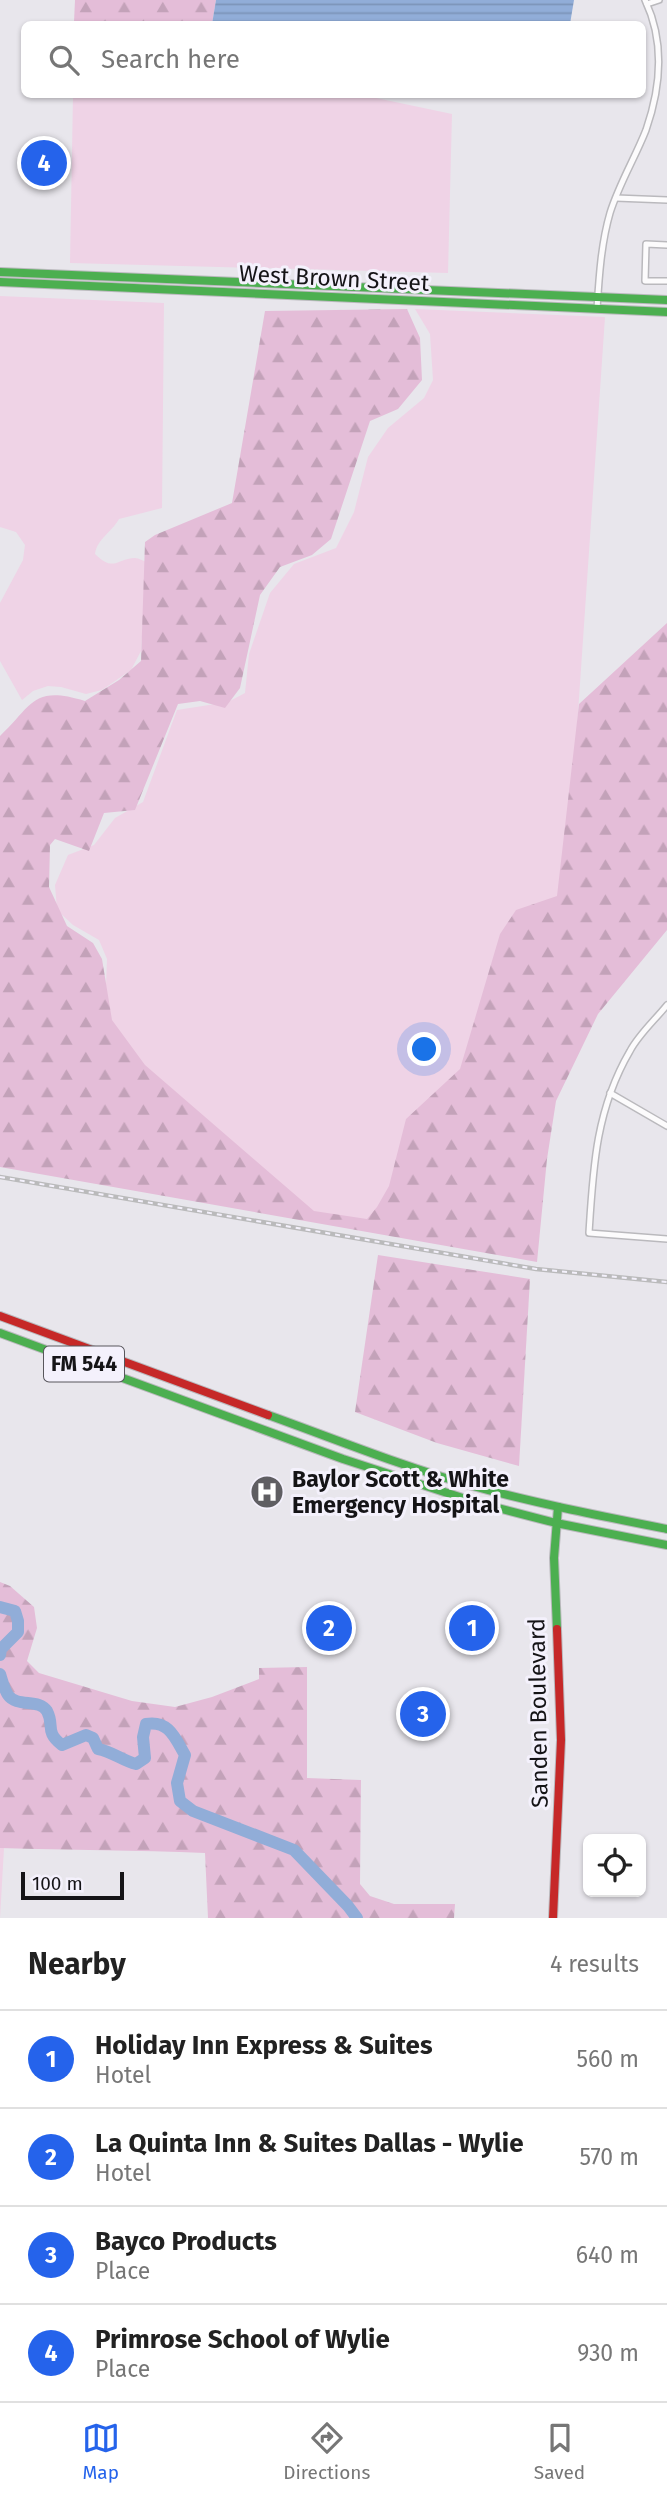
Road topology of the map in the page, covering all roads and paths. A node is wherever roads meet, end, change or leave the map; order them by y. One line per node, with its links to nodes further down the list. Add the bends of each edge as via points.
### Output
1 (659, 0): 2 (street)
2 (646, 2): 3 (street, via 660,60 656,93 646,130)
3 (616, 198): 4 (street); 9 (street, via 609,215)
4 (667, 200)
5 (667, 245): 7 (street, via 646,244 645,281)
6 (0, 272): 9 (main road, West Brown Street)
7 (667, 281)
8 (0, 282): 11 (main road, West Brown Street)
9 (598, 297): 10 (main road, West Brown Street); 11 (street)
10 (667, 300)
11 (597, 309): 12 (main road, West Brown Street)
12 (667, 312)
13 (667, 1005): 14 (street)
14 (661, 1013): 15 (street); 16 (street, via 631,1048)
15 (667, 1018)
16 (610, 1093): 17 (street); 18 (street, via 595,1149 589,1233)
17 (667, 1126)
18 (667, 1239)
19 (0, 1316): 21 (main road, FM 544 / FM 544)
20 (0, 1333): 22 (main road, FM 544 / FM 544)
21 (218, 1396): 22 (main road); 23 (main road, FM 544 / FM 544, via 412,1466)
22 (213, 1411): 24 (main road, FM 544 / FM 544, via 391,1476)
23 (558, 1507): 24 (main road, Sanden Boulevard); 25 (main road, FM 544 / FM 544)
24 (556, 1523): 26 (main road, FM 544 / FM 544); 27 (main road, Sanden Boulevard, via 561,1780)
25 (667, 1529)
26 (667, 1545)
27 (553, 1918)

